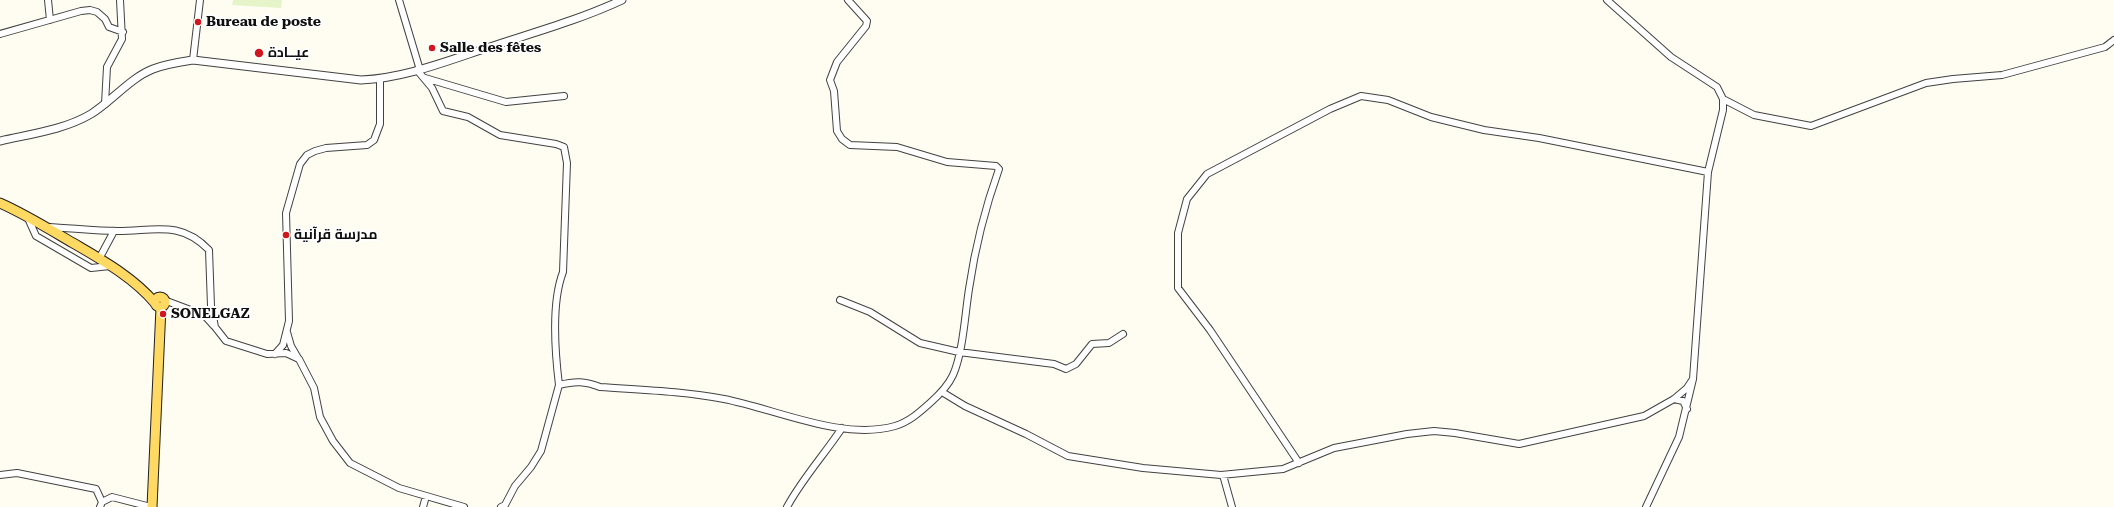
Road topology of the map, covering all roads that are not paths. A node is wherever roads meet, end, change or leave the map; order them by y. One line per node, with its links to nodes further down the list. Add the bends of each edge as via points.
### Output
1 (48, 0): 8 (street)
2 (120, 0): 9 (street)
3 (200, 0): 12 (street)
4 (399, 0): 13 (street)
5 (622, 0): 13 (street, via 592,14)
6 (848, 0): 34 (street, via 867,21 866,26 837,62 830,80 834,91 837,131 842,139 850,145 897,147 947,162 996,166 999,169 988,199)
7 (1607, 0): 17 (street, via 1671,57 1717,87)
8 (50, 20): 9 (street, via 90,10 102,16 108,27); 10 (street)
9 (123, 32): 18 (street, via 119,46 107,67)
10 (0, 34)
11 (2114, 40): 17 (street, via 2105,47 2002,75 1926,83 1811,126 1754,115)
12 (192, 60): 15 (street, via 361,80); 18 (street, via 153,69 141,75)
13 (419, 70): 14 (street); 15 (street)
14 (424, 78): 16 (street, via 506,102); 38 (street, via 443,111 468,117 500,135 564,147 567,163 563,272 558,285 556,327)
15 (380, 79): 32 (street, via 380,124 374,140 367,145 326,148 307,155 300,164 286,213 289,321)
16 (564, 96)
17 (1723, 99): 20 (street, via 1723,110)
18 (105, 104): 19 (street, via 73,123)
19 (0, 141)
20 (1708, 172): 37 (street); 43 (street, via 1539,138 1484,130 1431,117 1388,100 1361,96 1330,109 1207,174 1187,199 1178,233 1178,288 1210,330)
21 (0, 203): 22 (main road)
22 (26, 215): 23 (main road); 26 (street, via 36,236 90,268)
23 (46, 227): 24 (street); 25 (main road)
24 (114, 231): 25 (street); 29 (street, via 156,227 183,231 200,241 209,250)
25 (99, 259): 26 (main road)
26 (111, 266): 28 (main road)
27 (840, 300): 34 (street, via 870,312 920,343)
28 (160, 303): 30 (street); 48 (main road)
29 (211, 306): 30 (street); 31 (street)
30 (204, 315): 31 (street)
31 (215, 327): 35 (street, via 226,341 267,354)
32 (287, 332): 35 (street, via 283,345); 36 (street, via 291,346)
33 (1122, 334): 34 (street, via 1109,343 1092,344 1076,364 1066,369 1054,364)
34 (959, 352): 39 (street, via 953,375)
35 (275, 354): 36 (street, via 286,353)
36 (299, 359): 46 (street, via 314,388 320,417 333,441 350,463 399,488)
37 (1693, 379): 40 (street); 41 (street)
38 (559, 385): 42 (street, via 574,381 588,382 600,387 688,392 748,403); 51 (street, via 541,451 515,486 505,505)
39 (942, 392): 42 (street, via 915,416 895,426 870,429); 45 (street, via 965,406 1068,456 1143,468)
40 (1674, 399): 41 (street, via 1683,401); 43 (street, via 1644,416 1519,444 1455,433 1407,434 1334,448)
41 (1687, 409): 54 (street, via 1679,438)
42 (842, 428): 52 (street, via 797,488)
43 (1299, 463): 45 (street, via 1283,469)
44 (0, 475): 47 (street, via 17,472 96,489)
45 (1223, 475): 53 (street)
46 (426, 496): 49 (street); 50 (street)
47 (101, 504): 48 (street, via 112,497)
48 (152, 507)
49 (423, 507)
50 (464, 507)
51 (501, 507)
52 (787, 507)
53 (1232, 507)
54 (1646, 507)

